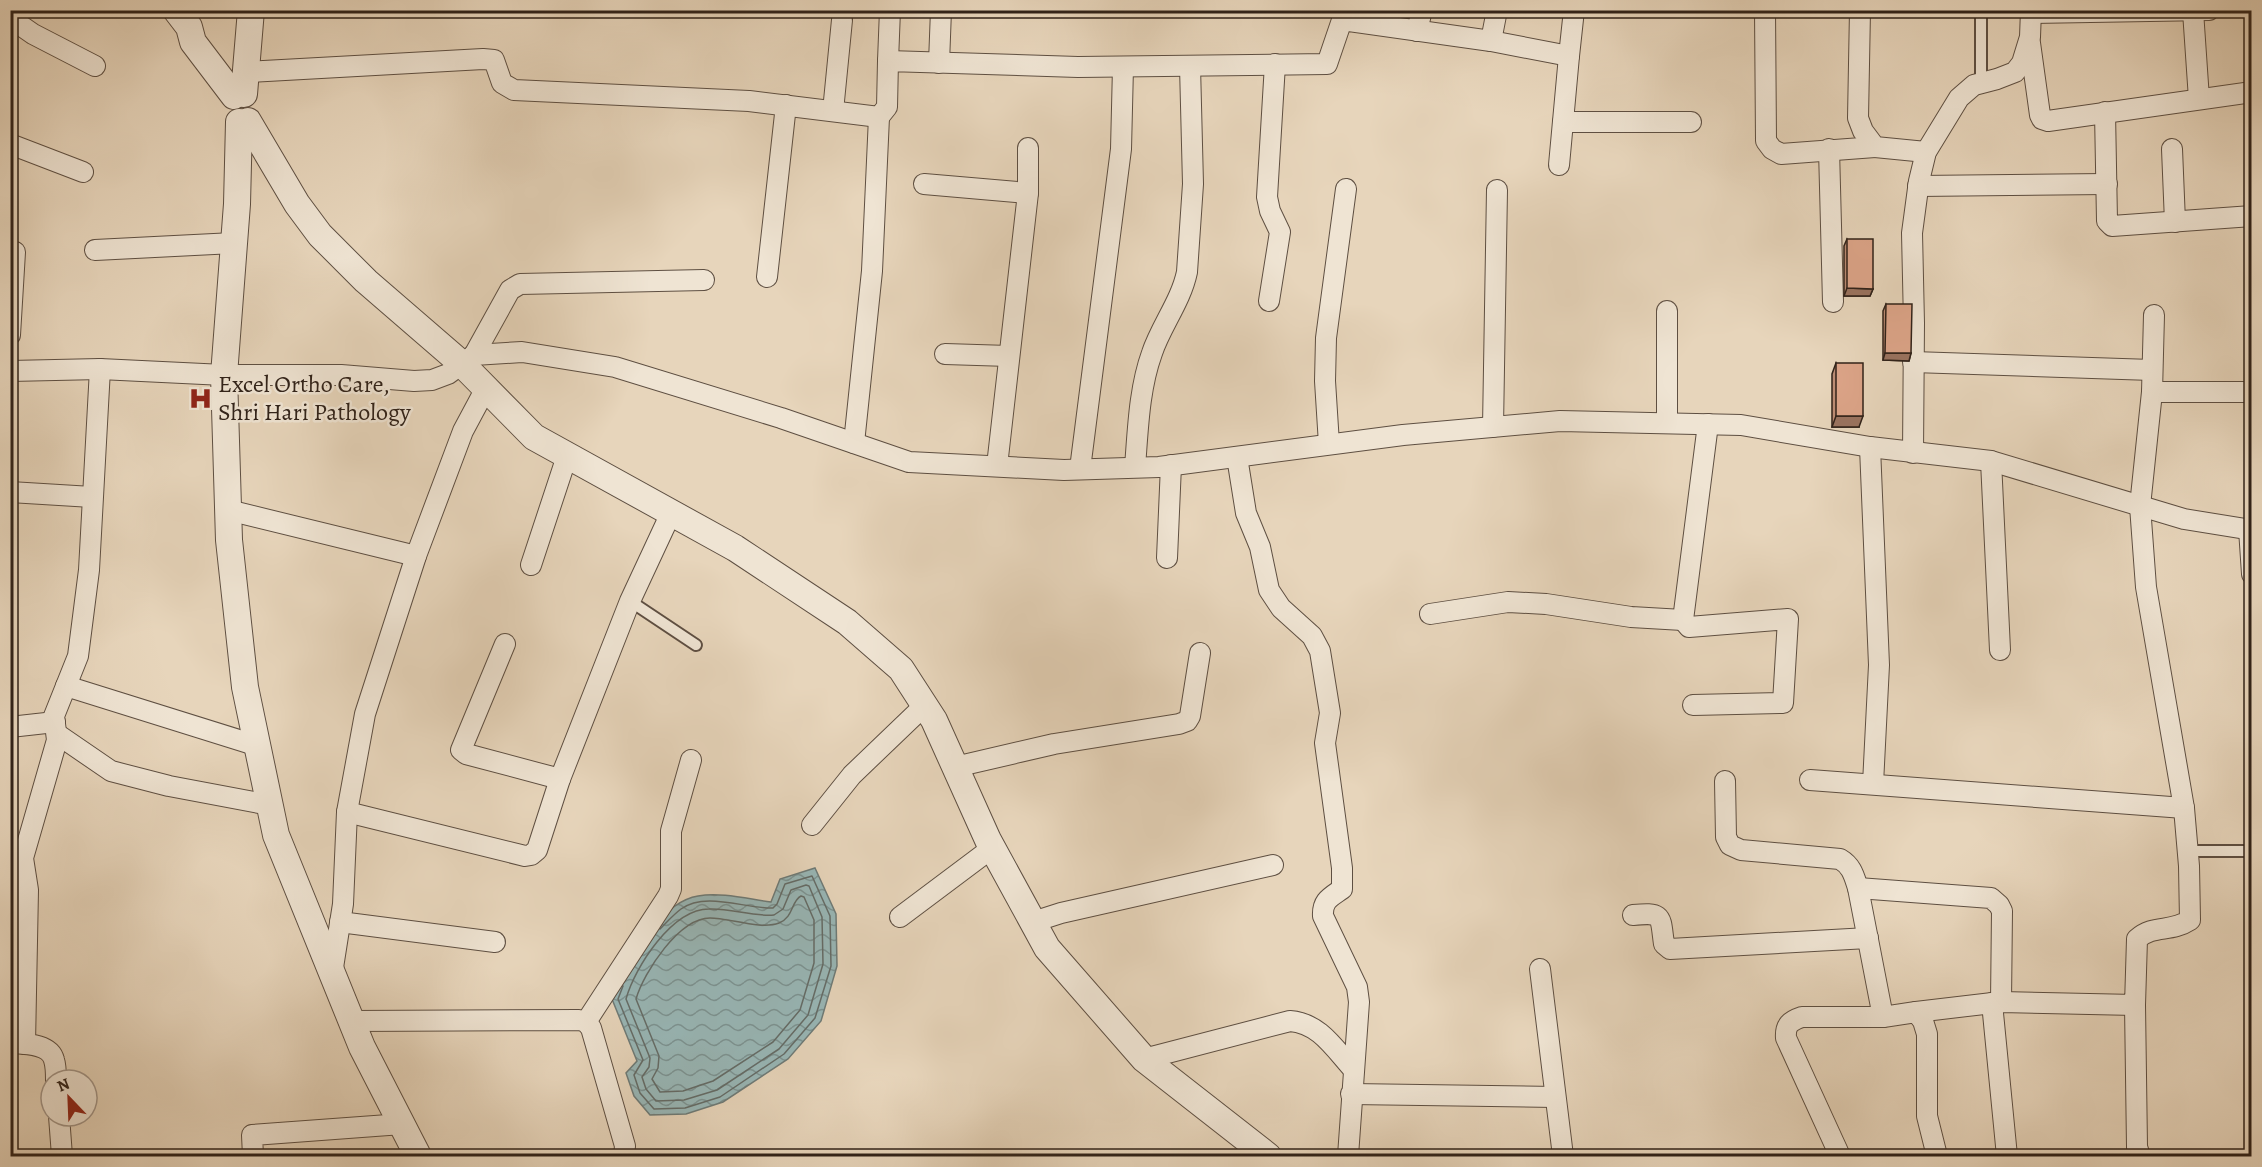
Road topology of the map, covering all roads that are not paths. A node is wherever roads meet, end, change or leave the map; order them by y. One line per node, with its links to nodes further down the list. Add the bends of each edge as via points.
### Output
1 (156, 10): 21 (street, via 173,32)
2 (176, 10): 21 (street, via 189,27)
3 (251, 10): 30 (street)
4 (890, 10): 23 (street)
5 (941, 10): 24 (street)
6 (1422, 10): 18 (street)
7 (1497, 10): 20 (street)
8 (1574, 10): 22 (street)
9 (1765, 10): 43 (street, via 1766,141 1781,154)
10 (1860, 10): 41 (street, via 1858,118)
11 (1981, 10): 29 (lane)
12 (2209, 10): 14 (street)
13 (2118, 11): 14 (street); 15 (street)
14 (2193, 11): 32 (street)
15 (2031, 12): 19 (street)
16 (10, 18): 26 (street)
17 (842, 20): 34 (street)
18 (1417, 31): 20 (street); 25 (street, via 1342,20 1327,64)
19 (2030, 37): 29 (street, via 2015,72); 35 (street, via 2042,119)
20 (1491, 41): 22 (street)
21 (193, 42): 30 (street)
22 (1569, 56): 38 (street)
23 (888, 62): 24 (street); 36 (street, via 887,106)
24 (939, 63): 28 (street)
25 (1275, 64): 27 (street); 61 (street, via 1267,197 1281,240)
26 (95, 66)
27 (1190, 66): 28 (street); 89 (street, via 1193,184 1187,272 1146,372)
28 (1123, 67): 90 (street, via 1121,149)
29 (1981, 82): 45 (street, via 1959,98)
30 (242, 87): 33 (street, via 483,59 494,60 502,83 513,90); 37 (street, via 229,104 229,113)
31 (2252, 92): 32 (street)
32 (2199, 99): 35 (street)
33 (786, 105): 34 (street); 59 (street)
34 (834, 111): 36 (street)
35 (2105, 112): 49 (street)
36 (879, 117): 80 (street, via 872,271)
37 (244, 122): 56 (street); 68 (street, via 320,235 366,280)
38 (1563, 122): 39 (street); 46 (street)
39 (1691, 122)
40 (10, 144): 47 (street)
41 (1875, 147): 43 (street); 45 (street)
42 (1028, 148): 53 (street)
43 (1829, 149): 62 (street)
44 (2172, 149): 55 (street)
45 (1926, 152): 50 (street)
46 (1559, 165)
47 (83, 172)
48 (924, 184): 53 (street)
49 (2107, 184): 50 (street); 55 (street, via 2107,221 2112,226)
50 (1918, 186): 69 (street, via 1912,233)
51 (1346, 189): 81 (street, via 1326,338)
52 (1497, 190): 79 (street)
53 (1028, 193): 67 (street)
54 (2252, 216): 55 (street)
55 (2175, 222)
56 (234, 243): 57 (street); 73 (street)
57 (95, 250)
58 (15, 252): 65 (street)
59 (767, 277)
60 (704, 280): 68 (street, via 520,284 510,290)
61 (1269, 301)
62 (1833, 302)
63 (1667, 311): 77 (street)
64 (2154, 315): 71 (street)
65 (10, 335)
66 (945, 354): 67 (street)
67 (1009, 356): 88 (street)
68 (468, 359): 73 (street, via 432,380); 74 (street); 80 (street, via 522,352 615,367)
69 (1913, 362): 71 (street); 83 (street)
70 (100, 369): 72 (street); 73 (street); 92 (street)
71 (2152, 370): 75 (street)
72 (10, 371)
73 (224, 375): 94 (street)
74 (486, 388): 84 (street, via 534,437); 97 (street, via 463,431)
75 (2152, 392): 76 (street); 93 (street)
76 (2252, 392)
77 (1667, 423): 78 (street); 79 (street, via 1560,421)
78 (1708, 424): 82 (street, via 1741,425); 103 (street)
79 (1493, 427): 81 (street)
80 (854, 443): 88 (street, via 909,462)
81 (1329, 444): 85 (street)
82 (1870, 447): 83 (street); 119 (street, via 1879,665)
83 (1913, 453): 86 (street)
84 (567, 456): 95 (street); 99 (street)
85 (1237, 457): 87 (street); 147 (street, via 1246,513 1260,547 1269,590 1281,608 1312,636 1320,651 1330,712 1325,743 1342,868 1342,888 1322,907 1357,987)
86 (1991, 461): 93 (street); 106 (street)
87 (1171, 465): 89 (street); 98 (street)
88 (997, 466): 90 (street)
89 (1135, 468): 90 (street)
90 (1080, 469)
91 (10, 492): 92 (street)
92 (92, 497): 108 (street, via 78,656)
93 (2140, 506): 96 (street, via 2184,519); 121 (street, via 2146,587)
94 (228, 510): 97 (street); 113 (street, via 245,687)
95 (671, 513): 101 (street); 110 (street, via 735,548 848,622 901,669)
96 (2250, 529): 100 (street)
97 (416, 556): 122 (street, via 365,714)
98 (1167, 558)
99 (531, 565)
100 (2252, 574)
101 (630, 602): 105 (lane); 116 (street)
102 (1430, 614): 103 (street, via 1508,602)
103 (1683, 620): 109 (street, via 1689,627 1788,619 1783,703)
104 (505, 644): 116 (street, via 461,750)
105 (696, 645)
106 (2000, 650)
107 (1200, 653): 115 (street, via 1187,721 1054,744)
108 (66, 686): 112 (street, via 54,716); 113 (street)
109 (1693, 705)
110 (924, 706): 115 (street); 123 (street, via 852,775)
111 (10, 727): 112 (street)
112 (56, 728): 120 (street, via 111,771); 128 (street, via 57,740)
113 (258, 746): 120 (street)
114 (691, 760): 143 (street, via 671,831 669,896)
115 (955, 767): 124 (street)
116 (560, 778): 122 (street, via 537,850 525,856)
117 (1725, 780): 129 (street, via 1726,837 1730,845 1741,850 1840,858 1848,863)
118 (1810, 780): 119 (street)
119 (1873, 784): 121 (street)
120 (270, 805): 137 (street, via 276,835)
121 (2184, 808): 125 (street)
122 (347, 812): 132 (street)
123 (812, 825)
124 (992, 848): 131 (street); 133 (street)
125 (2188, 851): 126 (lane); 139 (street, via 2190,920 2179,928 2151,930 2137,939)
126 (2252, 851)
127 (1273, 865): 133 (street)
128 (18, 880): 144 (street)
129 (1858, 888): 134 (street); 138 (street, via 1996,901 2002,911)
130 (1633, 915): 134 (street, via 1657,915 1664,944 1670,949)
131 (900, 916)
132 (340, 922): 135 (street); 137 (street)
133 (1033, 922): 145 (street, via 1047,948)
134 (1868, 938): 141 (street)
135 (495, 942)
136 (1540, 969): 149 (street)
137 (332, 975): 142 (street)
138 (1996, 1002): 139 (street); 140 (street); 161 (street)
139 (2135, 1005): 162 (street)
140 (1916, 1012): 141 (street); 160 (street, via 1927,1034 1927,1116)
141 (1883, 1017): 159 (street, via 1802,1017 1792,1020 1786,1029 1786,1038)
142 (351, 1021): 143 (street); 150 (street)
143 (586, 1022): 155 (street, via 622,1135)
144 (18, 1043): 146 (street, via 46,1048 54,1057)
145 (1144, 1059): 147 (street, via 1290,1021 1314,1027); 156 (street)
146 (55, 1068)
147 (1353, 1069): 148 (street)
148 (1351, 1094): 149 (street); 157 (street)
149 (1555, 1097): 158 (street)
150 (402, 1124): 153 (street, via 252,1136); 154 (street)
151 (60, 1128): 152 (street)
152 (62, 1156)
153 (253, 1156)
154 (418, 1156)
155 (624, 1156)
156 (1268, 1156)
157 (1348, 1156)
158 (1563, 1156)
159 (1840, 1156)
160 (1937, 1156)
161 (2007, 1156)
162 (2139, 1156)

